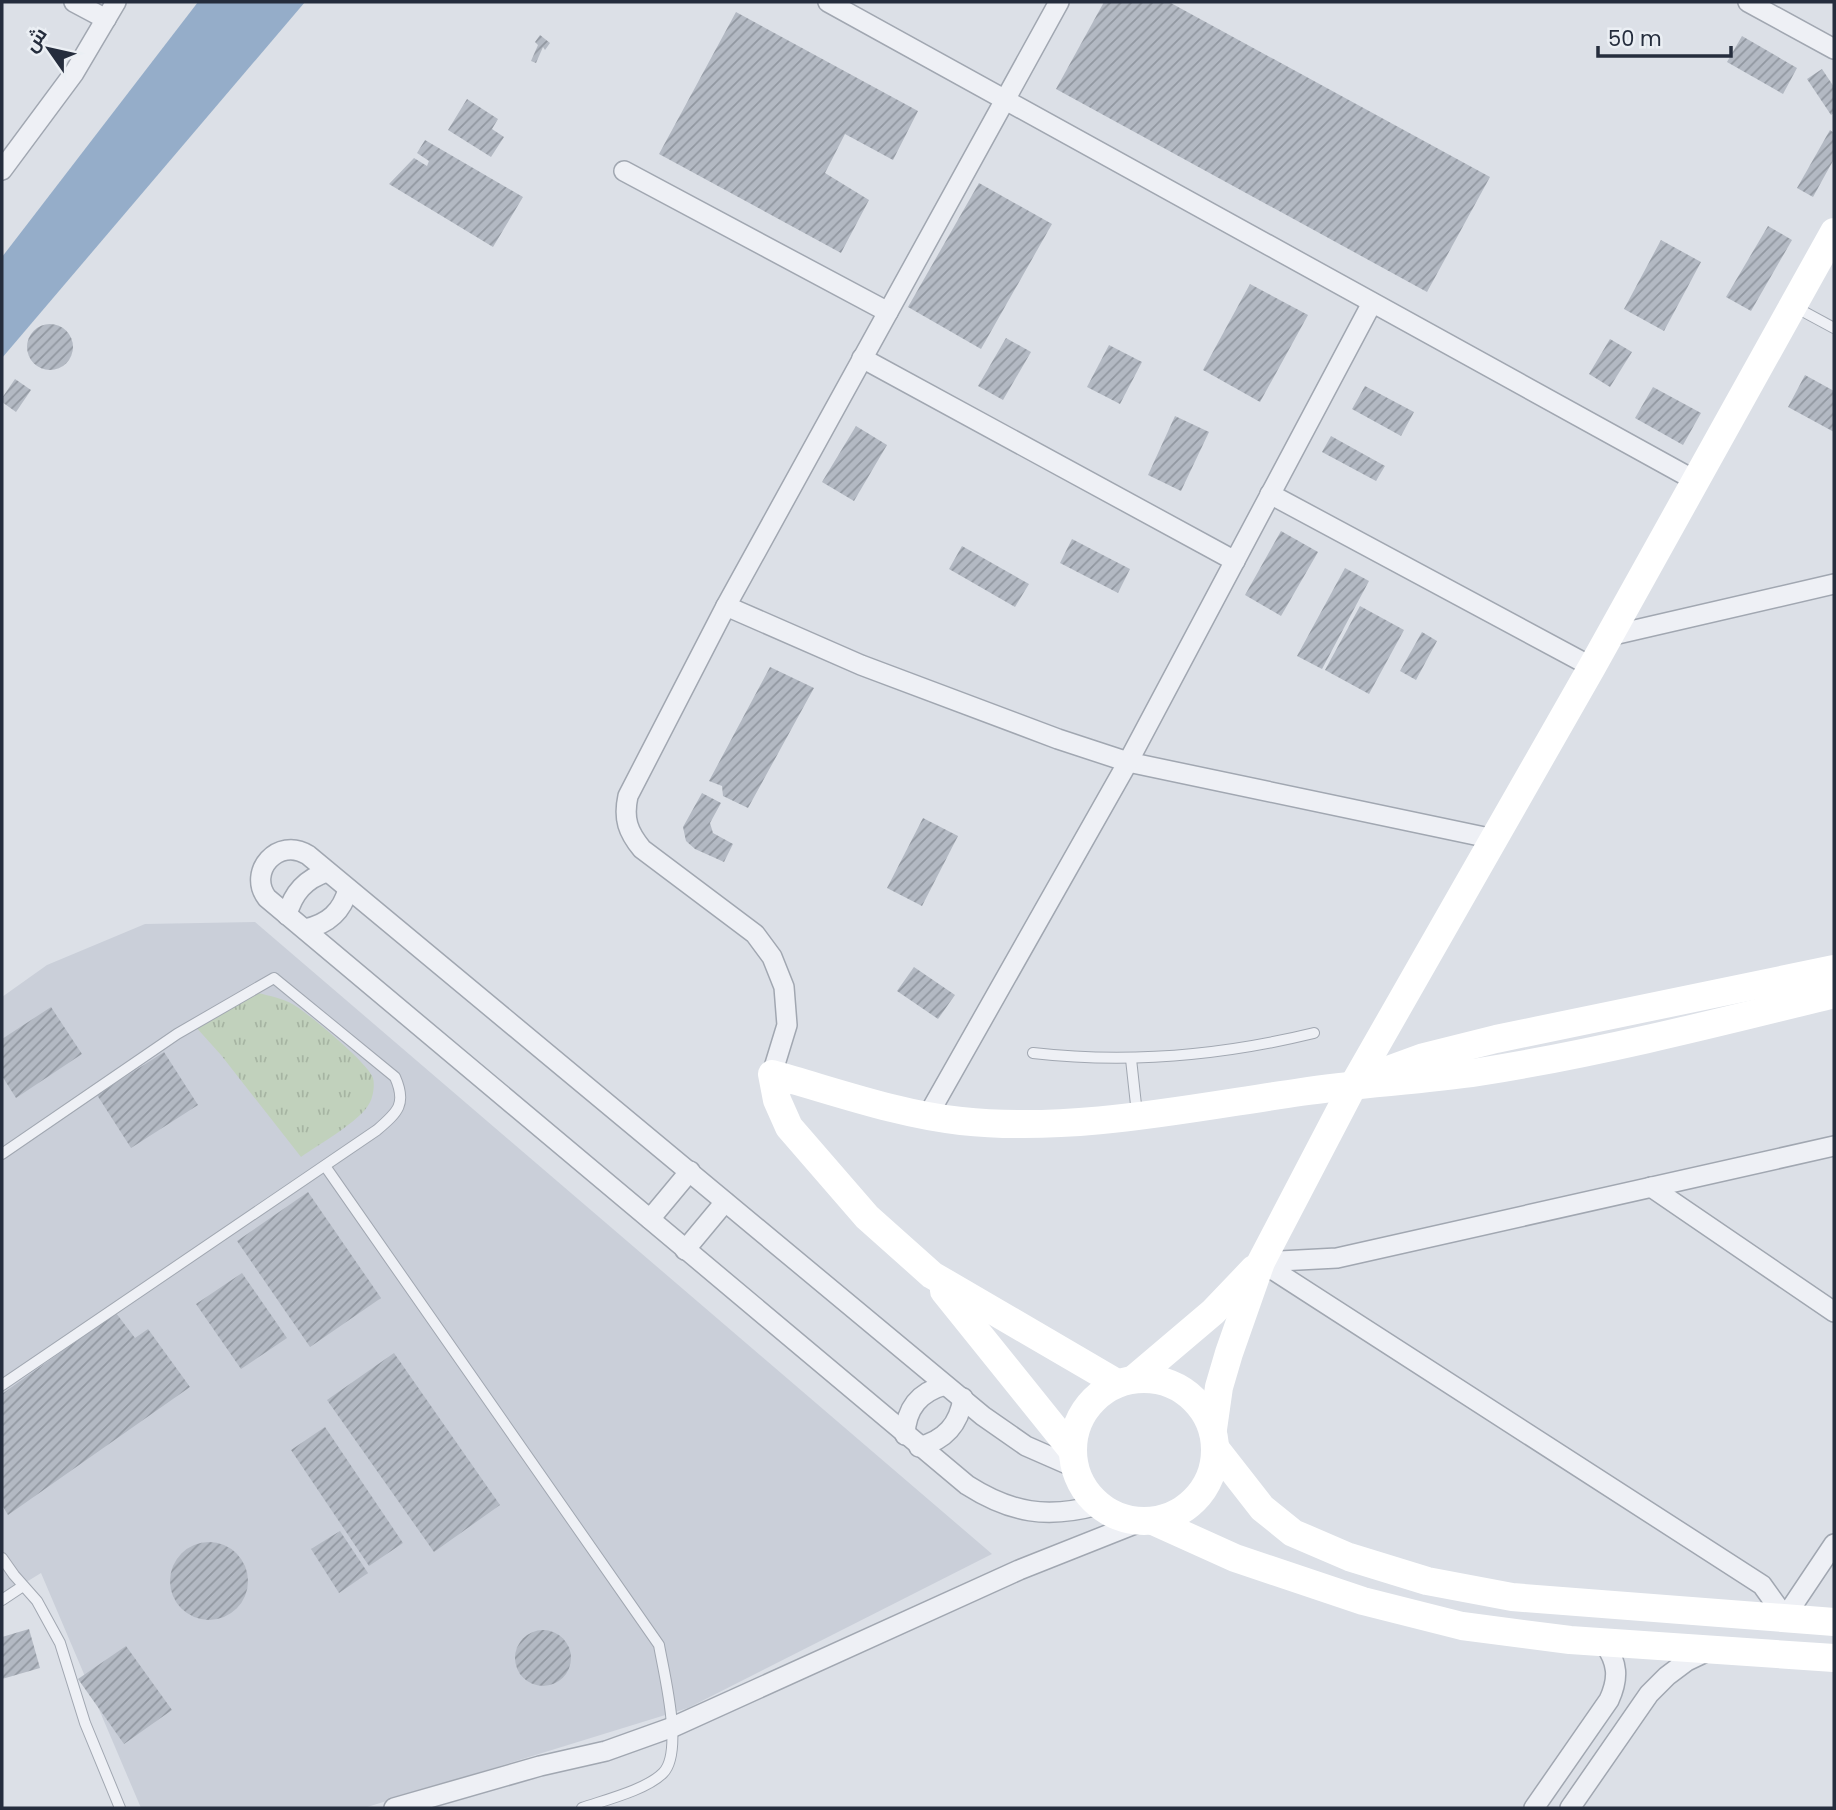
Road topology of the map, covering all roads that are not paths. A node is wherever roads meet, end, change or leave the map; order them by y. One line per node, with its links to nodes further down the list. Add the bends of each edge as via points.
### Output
1 (74, 2): 6 (street)
2 (116, 2): 6 (street)
3 (828, 2): 8 (street)
4 (1059, 2): 8 (street)
5 (1748, 2): 7 (street)
6 (106, 19): 9 (street, via 74,73)
7 (1834, 49)
8 (1004, 101): 12 (street); 14 (street)
9 (2, 170)
10 (624, 171): 14 (street)
11 (1834, 232): 13 (street)
12 (1372, 303): 17 (street); 18 (street)
13 (1794, 306): 15 (lane); 17 (street)
14 (888, 312): 16 (street)
15 (1834, 328)
16 (862, 358): 19 (street); 21 (street)
17 (1696, 481): 22 (street)
18 (1270, 494): 19 (street); 23 (street)
19 (1235, 561): 24 (street)
20 (1834, 584): 22 (street)
21 (726, 606): 24 (street, via 861,665); 35 (street, via 628,796 625,812 629,833 642,849 755,934 772,957 784,987 787,1025)
22 (1609, 636): 23 (street)
23 (1592, 667): 25 (street)
24 (1128, 762): 25 (street); 37 (street)
25 (1494, 839): 36 (street)
26 (327, 872): 27 (street); 28 (street, via 304,884); 28 (street, via 299,850 287,848 266,863 260,874 262,891)
27 (348, 889): 29 (street, via 333,916); 42 (street)
28 (287, 915): 29 (street)
29 (305, 929): 45 (street)
30 (1834, 969): 36 (street, via 1460,1047)
31 (1834, 994): 36 (street, via 1652,1039 1521,1064)
32 (1314, 1033): 34 (lane, via 1217,1053)
33 (1033, 1053): 34 (lane)
34 (1131, 1059): 38 (lane)
35 (772, 1074): 37 (street); 48 (street, via 789,1127 867,1217)
36 (1354, 1084): 38 (street); 47 (street)
37 (927, 1116): 38 (street, via 1034,1124)
38 (1138, 1116)
39 (1834, 1146): 43 (street)
40 (2, 1154): 41 (lane, via 177,1034 274,978 395,1077 401,1090 401,1103 393,1117)
41 (325, 1166): 51 (lane); 68 (lane, via 659,1646)
42 (690, 1171): 44 (street); 45 (street)
43 (1651, 1187): 47 (street, via 1337,1258); 49 (street)
44 (725, 1202): 46 (street); 52 (street)
45 (650, 1219): 46 (street)
46 (685, 1250): 55 (street)
47 (1261, 1262): 50 (street, via 1213,1312); 54 (street, via 1228,1353); 63 (street, via 1762,1585)
48 (932, 1275): 50 (street); 56 (street)
49 (1834, 1312)
50 (1125, 1381): 54 (street, via 1154,1379 1191,1395 1204,1411); 56 (street, via 1099,1394 1084,1410 1075,1429)
51 (2, 1385)
52 (945, 1385): 53 (street); 55 (street, via 924,1394 909,1412)
53 (963, 1398): 55 (street, via 951,1431 931,1444); 56 (street, via 1004,1432 1049,1458)
54 (1214, 1439): 58 (street, via 1213,1469 1198,1496 1173,1516); 63 (street, via 1262,1508 1293,1533 1349,1558 1427,1581 1512,1597)
55 (912, 1441): 57 (street, via 967,1485 1007,1506 1052,1514)
56 (1073, 1459): 57 (street, via 1083,1488)
57 (1098, 1506): 58 (street, via 1118,1517)
58 (1146, 1522): 65 (street, via 1363,1601 1462,1626); 68 (street, via 1019,1570)
59 (1834, 1544): 63 (street)
60 (2, 1558): 61 (lane)
61 (23, 1586): 62 (lane); 69 (lane, via 37,1601 60,1643 85,1723)
62 (2, 1600)
63 (1785, 1617): 64 (street)
64 (1834, 1622)
65 (1604, 1643): 66 (street); 72 (street, via 1617,1670 1615,1686)
66 (1709, 1650): 67 (street); 73 (street, via 1687,1661 1649,1694)
67 (1834, 1658)
68 (673, 1727): 70 (street, via 606,1751); 71 (lane, via 670,1763 663,1773)
69 (120, 1808)
70 (394, 1808)
71 (582, 1808)
72 (1534, 1808)
73 (1570, 1808)

